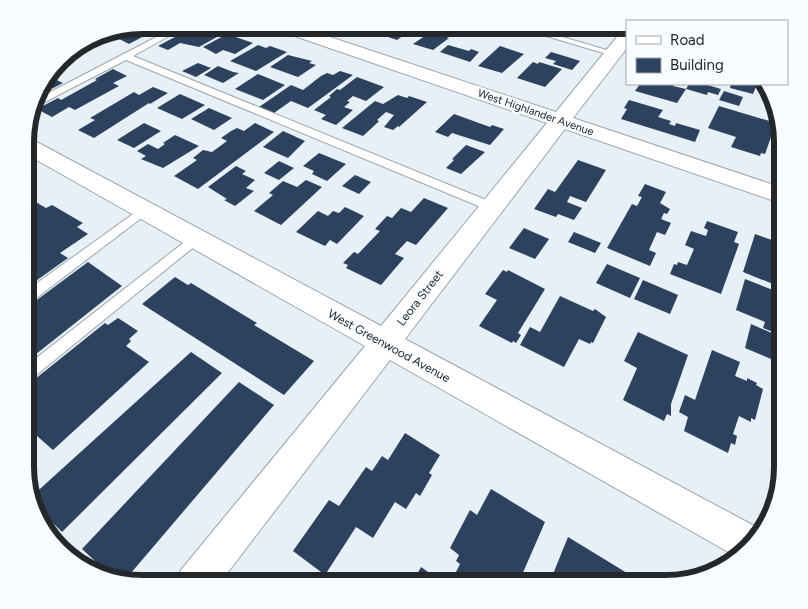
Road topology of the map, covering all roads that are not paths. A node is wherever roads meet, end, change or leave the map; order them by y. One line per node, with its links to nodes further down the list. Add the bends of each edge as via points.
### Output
1 (166, 34): 5 (lane)
2 (304, 34): 7 (street, West Highlander Avenue)
3 (561, 34): 4 (lane)
4 (620, 44): 7 (street, Leora Street)
5 (125, 56): 6 (lane); 10 (lane)
6 (43, 99)
7 (560, 120): 9 (street, West Highlander Avenue); 10 (street, Leora Street)
8 (34, 149): 11 (street, West Greenwood Avenue)
9 (774, 193)
10 (492, 207): 14 (street, Leora Street)
11 (144, 210): 12 (street, West Greenwood Avenue); 13 (lane)
12 (196, 239): 14 (street, West Greenwood Avenue); 15 (lane)
13 (34, 292)
14 (384, 344): 16 (street, West Greenwood Avenue); 17 (street, Leora Street)
15 (34, 369)
16 (745, 541)
17 (202, 575)

